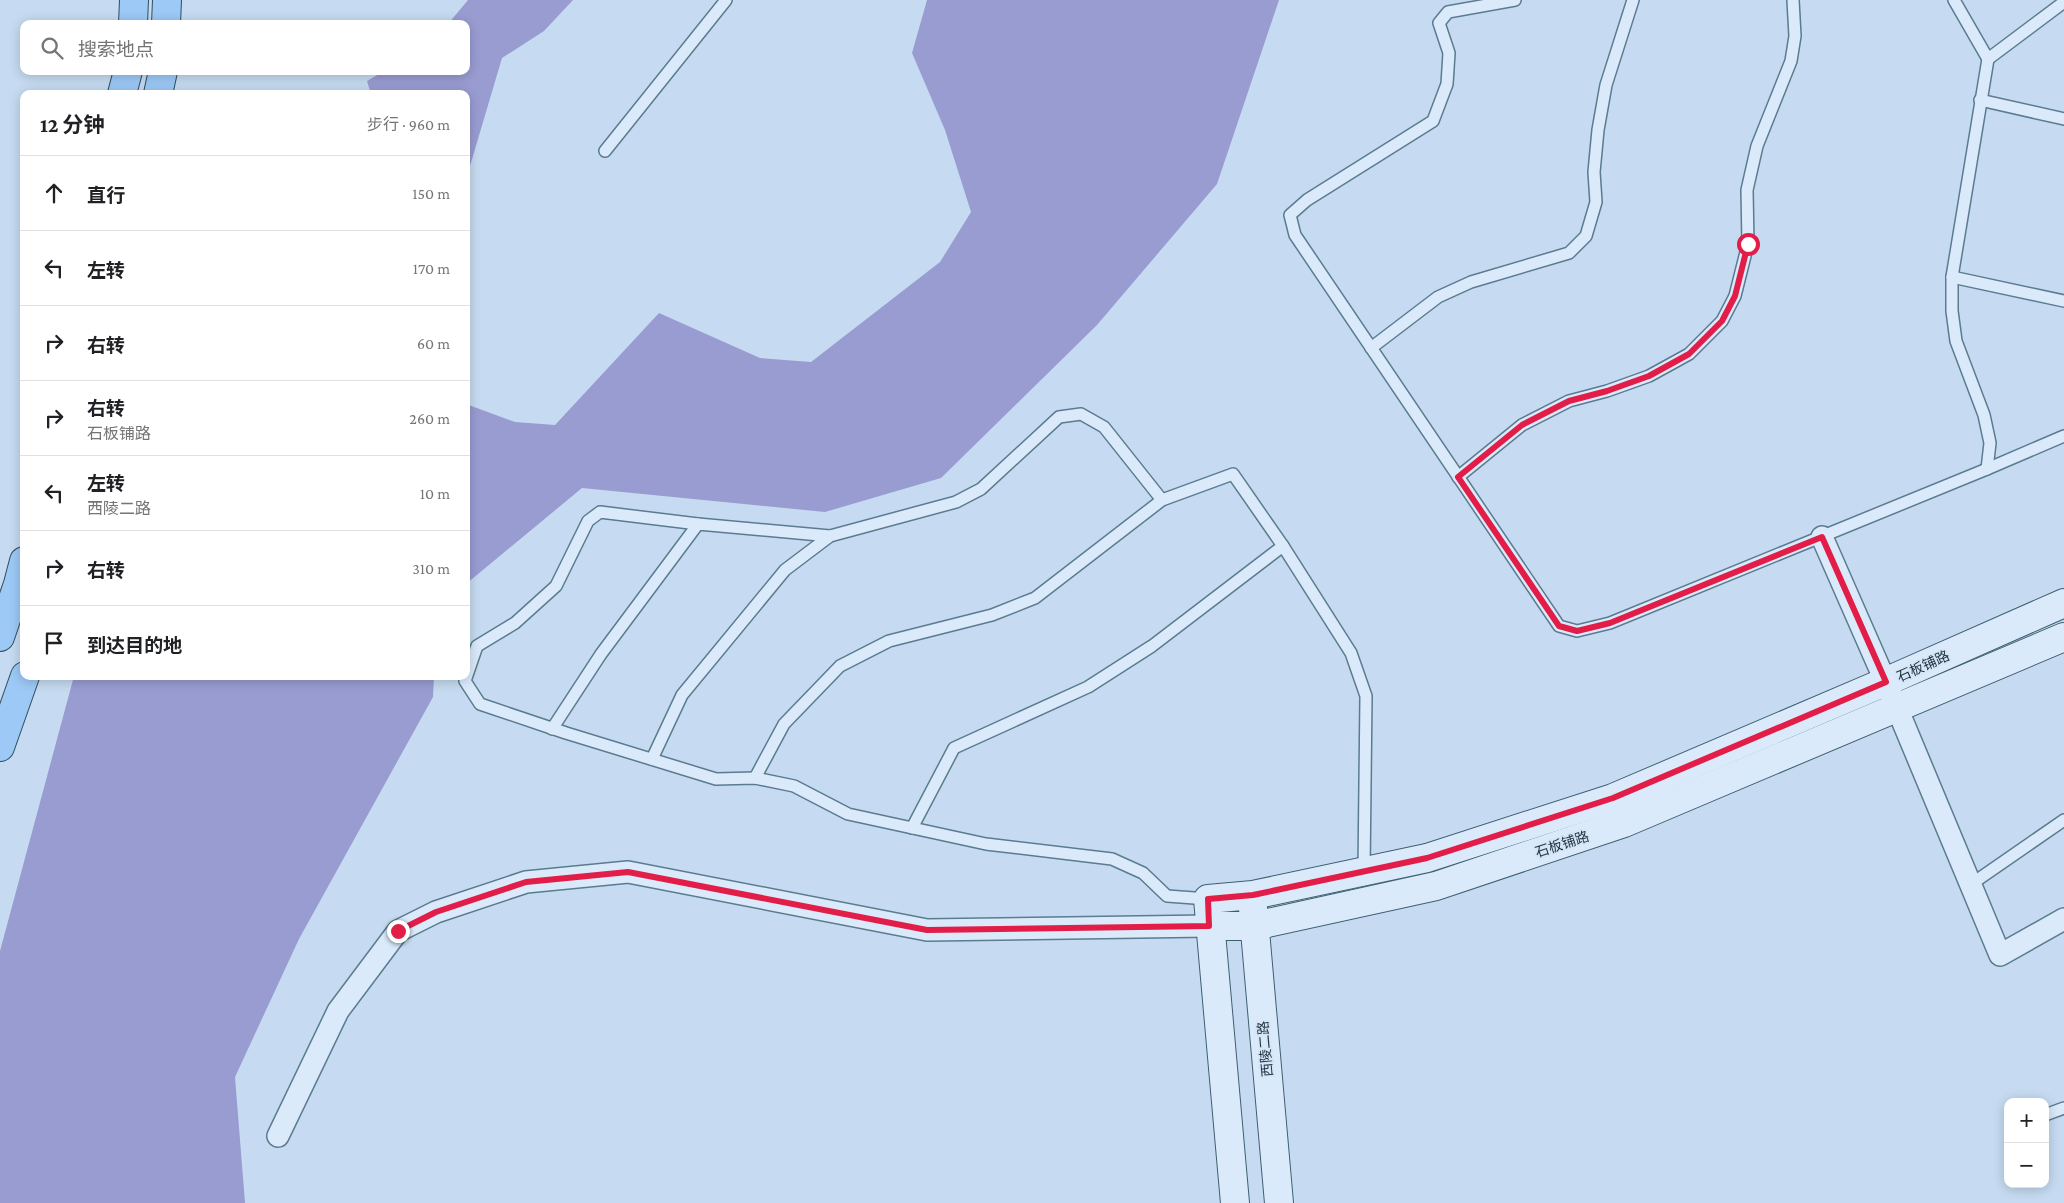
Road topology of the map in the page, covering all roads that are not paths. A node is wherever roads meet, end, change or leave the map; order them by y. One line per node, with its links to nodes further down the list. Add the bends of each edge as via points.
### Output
1 (134, 0): 9 (main road)
2 (167, 0): 10 (main road)
3 (726, 0): 18 (lane)
4 (1515, 0): 21 (lane, via 1448,12 1440,23 1449,54 1447,84 1432,121 1306,200 1290,215 1295,235)
5 (1633, 0): 21 (lane, via 1606,85 1594,172 1596,202 1586,236 1569,253 1471,282 1438,298)
6 (1793, 0): 24 (lane, via 1795,36 1791,61 1757,146 1747,190 1748,244 1735,296 1722,321 1689,354 1649,376 1569,401 1522,425)
7 (1954, 0): 11 (lane)
8 (2064, 2): 11 (lane)
9 (133, 20)
10 (166, 20)
11 (1988, 60): 16 (lane)
12 (127, 75): 14 (main road)
13 (162, 75): 15 (main road)
14 (123, 90)
15 (159, 90)
16 (1980, 100): 17 (lane); 19 (lane)
17 (2064, 119)
18 (605, 151)
19 (1952, 277): 20 (lane); 23 (lane, via 1956,341 1984,415 1990,443)
20 (2064, 301)
21 (1371, 348): 24 (lane)
22 (2064, 436): 23 (lane)
23 (1987, 469): 28 (lane)
24 (1458, 477): 28 (lane, via 1559,626 1577,631 1610,623)
25 (1162, 500): 27 (lane, via 1104,427 1082,414 1059,417 981,489 956,502); 29 (lane, via 1232,474); 42 (lane, via 1035,598 992,615 889,641 840,666 784,724)
26 (698, 524): 27 (lane); 34 (lane, via 600,512 588,521 556,586 515,623 477,646); 39 (lane, via 601,654)
27 (830, 536): 41 (lane, via 785,570 682,696)
28 (1822, 537): 37 (street)
29 (1282, 546): 44 (lane, via 1152,646 1088,687 954,748); 45 (lane, via 1351,653 1366,696)
30 (20, 576): 32 (main road)
31 (2064, 603): 37 (main road, 石板铺路)
32 (0, 637)
33 (2064, 637): 38 (main road, 石板铺路)
34 (470, 666)
35 (24, 680): 40 (main road)
36 (465, 680): 39 (lane, via 480,704)
37 (1886, 682): 38 (street); 45 (main road, 石板铺路, via 1613,798 1427,858)
38 (1897, 708): 46 (street); 51 (main road, 石板铺路, via 1624,824 1436,886)
39 (552, 728): 41 (lane)
40 (0, 747)
41 (652, 759): 42 (lane, via 716,779)
42 (755, 778): 44 (lane, via 794,786 848,814)
43 (2064, 820): 46 (lane)
44 (912, 828): 48 (lane, via 986,844 1112,859 1143,873 1166,896)
45 (1364, 871): 47 (main road, 石板铺路)
46 (1970, 885): 49 (street, via 2000,956)
47 (1253, 895): 48 (main road, 石板铺路); 51 (main road, 西陵二路)
48 (1208, 899): 50 (main road)
49 (2064, 919)
50 (1209, 926): 51 (main road, 石板铺路); 54 (street, via 927,930 628,872 526,882 436,912 398,931 338,1011); 55 (main road)
51 (1254, 926): 56 (main road, 西陵二路)
52 (2064, 1108): 53 (lane)
53 (2049, 1114)
54 (278, 1136)
55 (1235, 1203)
56 (1279, 1203)

